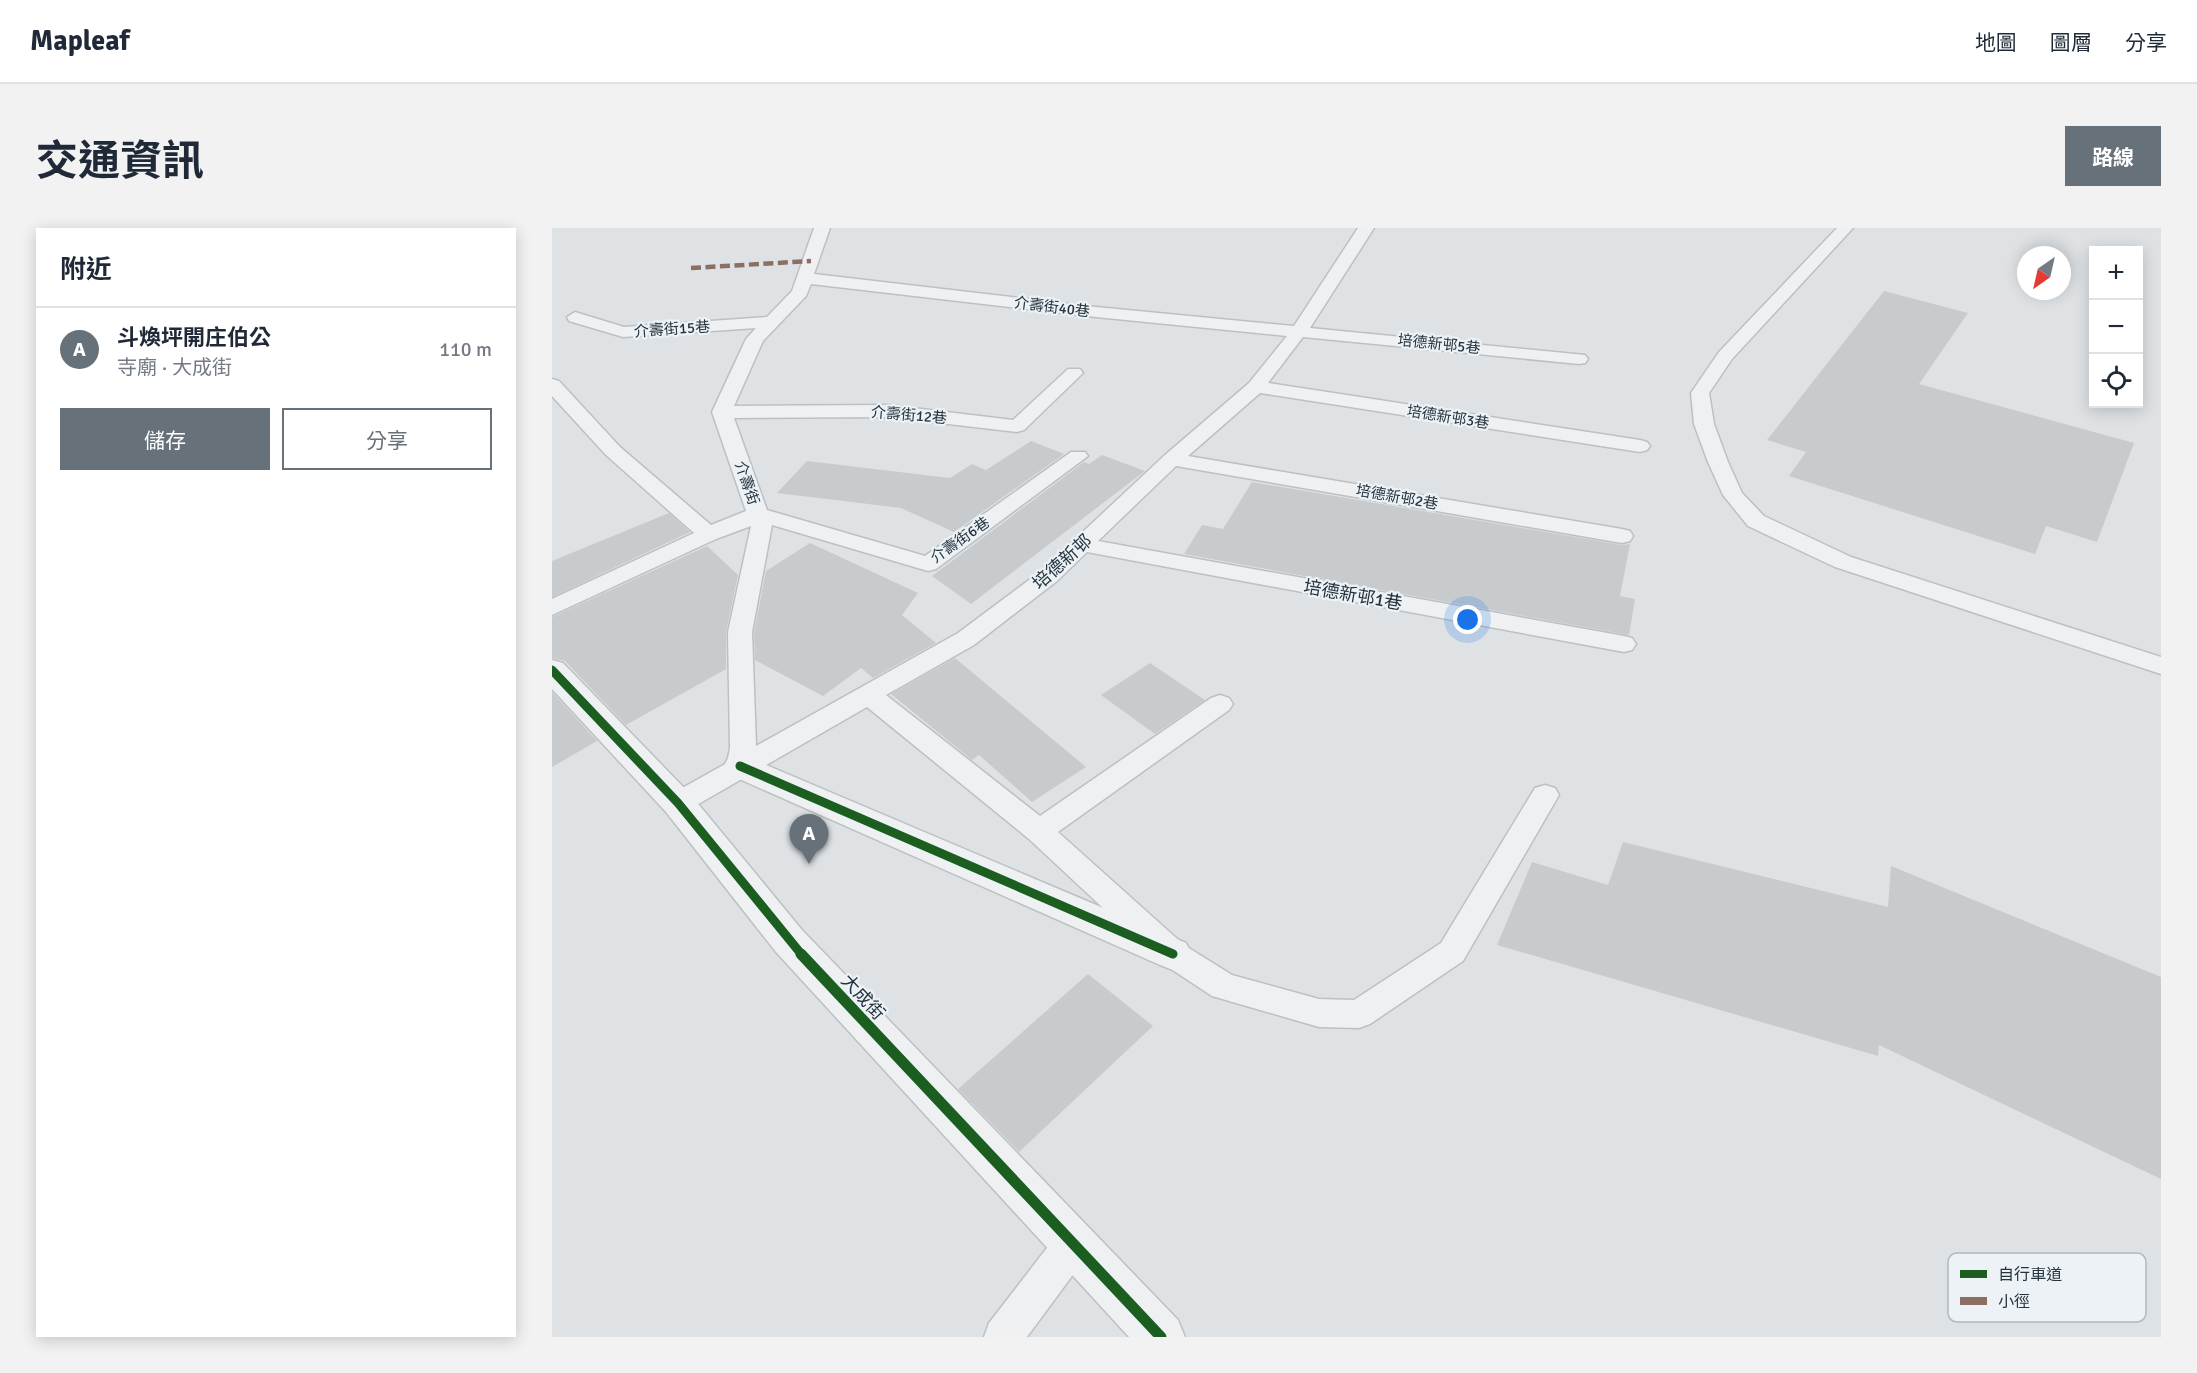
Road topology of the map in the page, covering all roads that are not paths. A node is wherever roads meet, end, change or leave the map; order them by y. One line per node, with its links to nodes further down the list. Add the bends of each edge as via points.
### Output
1 (822, 228): 4 (lane)
2 (1366, 228): 7 (lane, 培德新邨)
3 (1845, 228): 22 (lane, via 1725,356 1700,393 1704,424 1733,495 1756,521 1843,562)
4 (805, 278): 6 (lane, via 800,293); 7 (lane, 介壽街40巷, via 1096,312)
5 (575, 317): 6 (lane, 介壽街15巷, via 623,332)
6 (772, 322): 12 (lane, via 755,339)
7 (1300, 330): 8 (lane, 培德新邨5巷); 11 (lane, 培德新邨)
8 (1579, 359)
9 (1074, 373): 12 (lane, 介壽街12巷, via 1017,426 888,411)
10 (552, 385): 17 (lane, via 613,451)
11 (1256, 387): 13 (lane, 培德新邨3巷); 15 (lane, 培德新邨)
12 (722, 412): 16 (lane, 介壽街)
13 (1640, 446)
14 (1078, 456): 16 (lane, 介壽街6巷, via 928,564)
15 (1172, 459): 18 (lane, 培德新邨2巷); 19 (lane, 培德新邨)
16 (758, 514): 17 (lane); 26 (lane, 介壽街, via 762,526 740,632)
17 (708, 534): 20 (lane)
18 (1622, 536)
19 (1082, 545): 21 (lane, 培德新邨1巷); 24 (lane, 培德新邨, via 1049,576 966,639)
20 (552, 608)
21 (1624, 644)
22 (2160, 661)
23 (552, 670): 28 (street, 大成街)
24 (868, 694): 26 (lane, 培德新邨); 29 (lane)
25 (1220, 704): 29 (lane)
26 (740, 766): 28 (lane, 培德新邨); 30 (street)
27 (1545, 795): 30 (lane, via 1452,952 1359,1014 1319,1013 1223,987)
28 (678, 803): 31 (street, 大成街, via 789,941)
29 (1039, 831): 30 (lane)
30 (1173, 954)
31 (1073, 1244): 32 (lane); 33 (street, 大成街)
32 (1003, 1337)
33 (1161, 1337)

